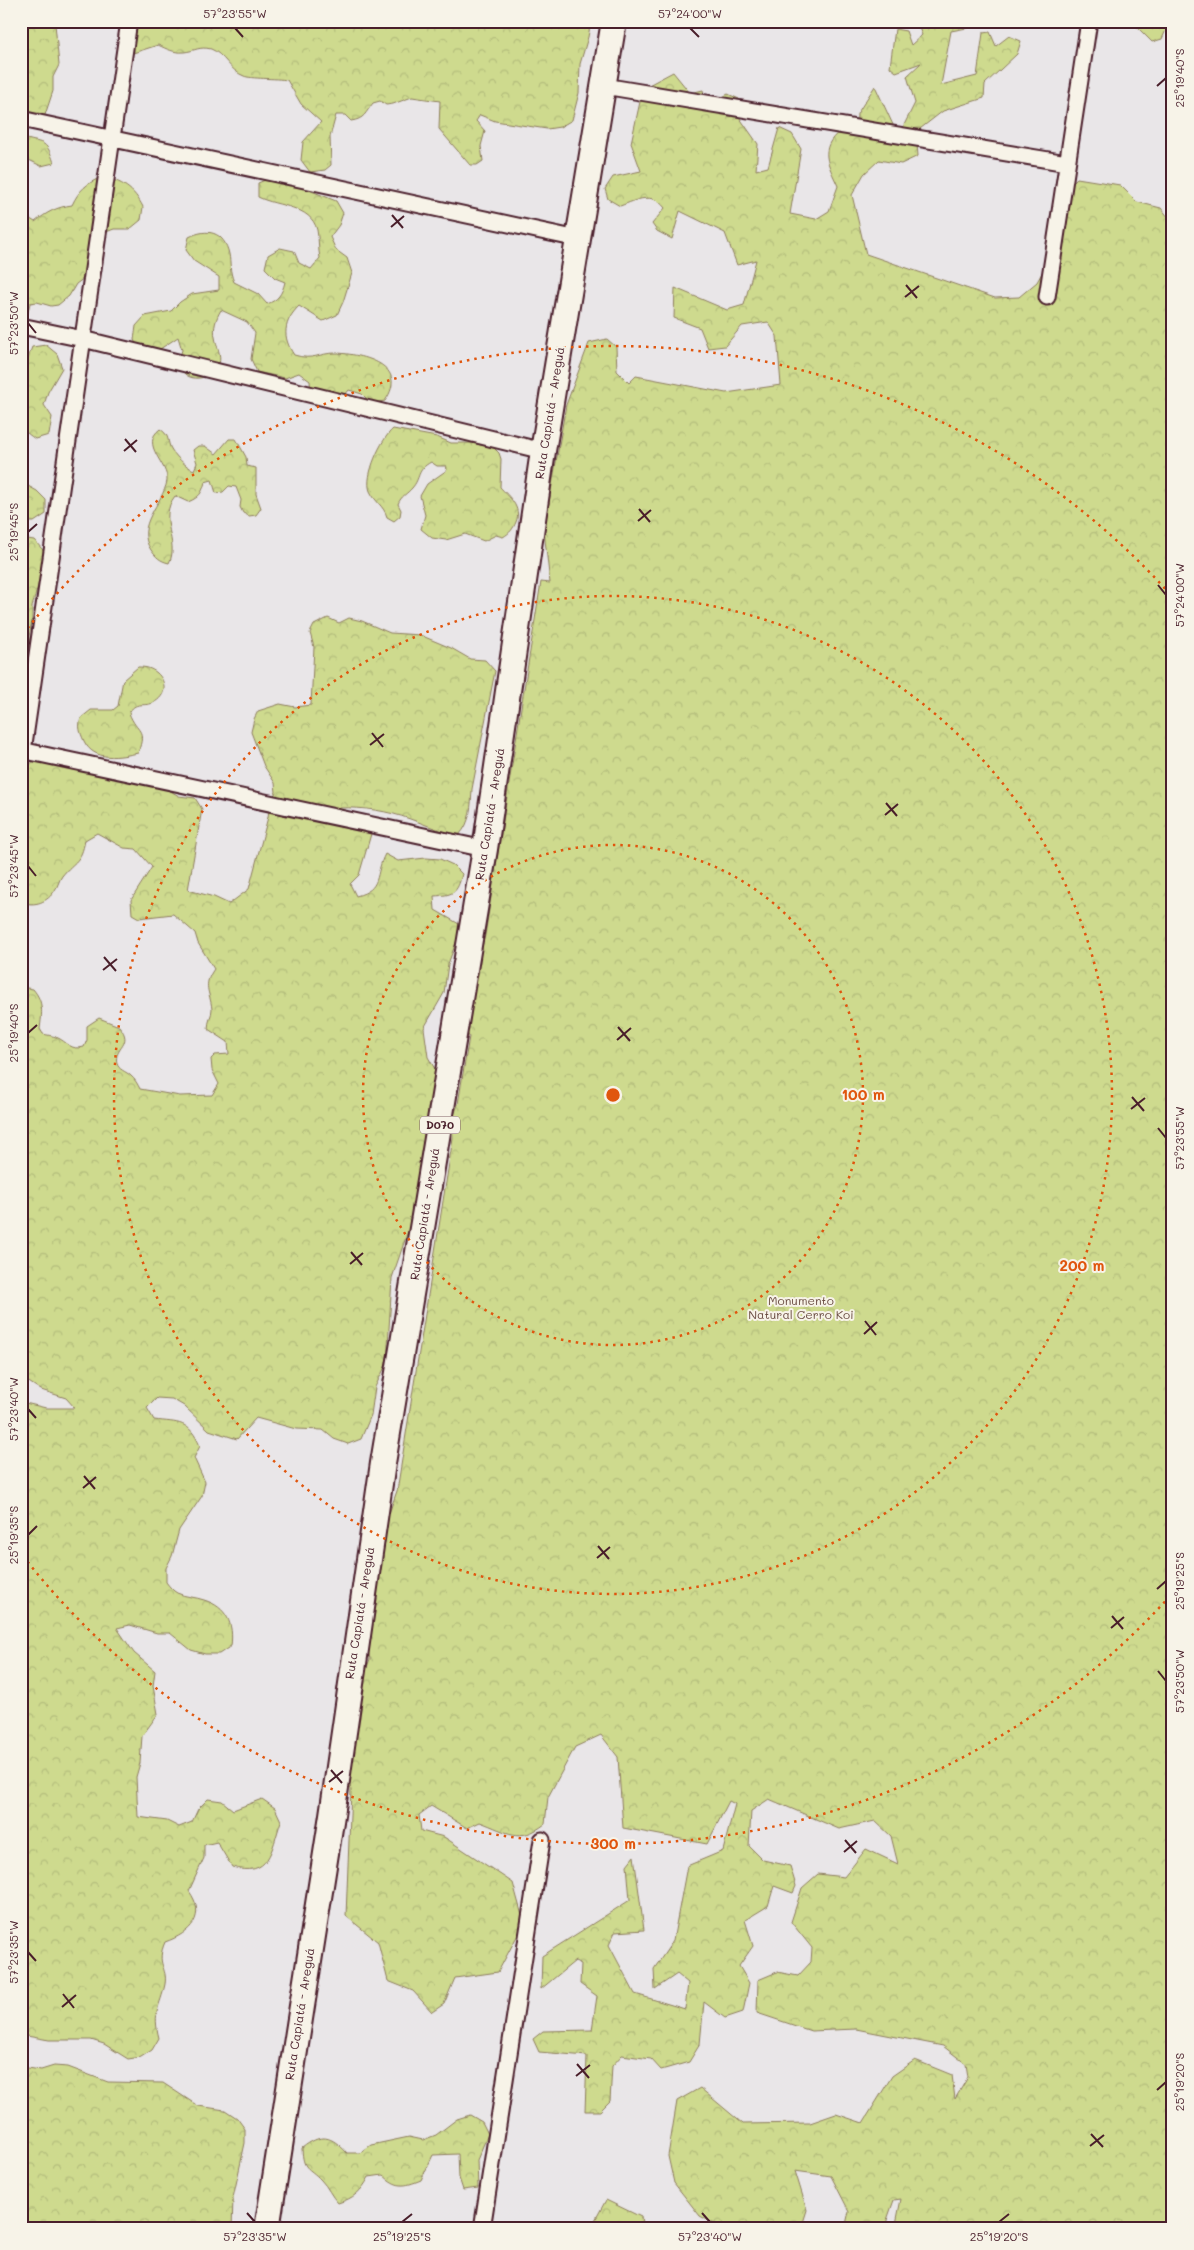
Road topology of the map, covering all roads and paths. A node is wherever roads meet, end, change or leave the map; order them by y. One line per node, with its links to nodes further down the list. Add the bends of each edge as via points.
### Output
1 (129, 21): 6 (street)
2 (614, 21): 4 (main road, Ruta Capiatá - Areguá / D070)
3 (1089, 21): 7 (street)
4 (604, 86): 7 (street); 8 (main road, Ruta Capiatá - Areguá / D070)
5 (21, 119): 6 (street)
6 (113, 138): 8 (street); 11 (street)
7 (1067, 163): 9 (street)
8 (578, 239): 12 (main road, Ruta Capiatá - Areguá / D070)
9 (1047, 297)
10 (21, 326): 11 (street)
11 (83, 339): 12 (street); 13 (street)
12 (543, 451): 14 (main road, Ruta Capiatá - Areguá / D070)
13 (22, 750): 14 (street)
14 (485, 849): 16 (main road, Ruta Capiatá - Areguá / D070, via 383,1463)
15 (542, 1840): 17 (street)
16 (267, 2229)
17 (482, 2229)

